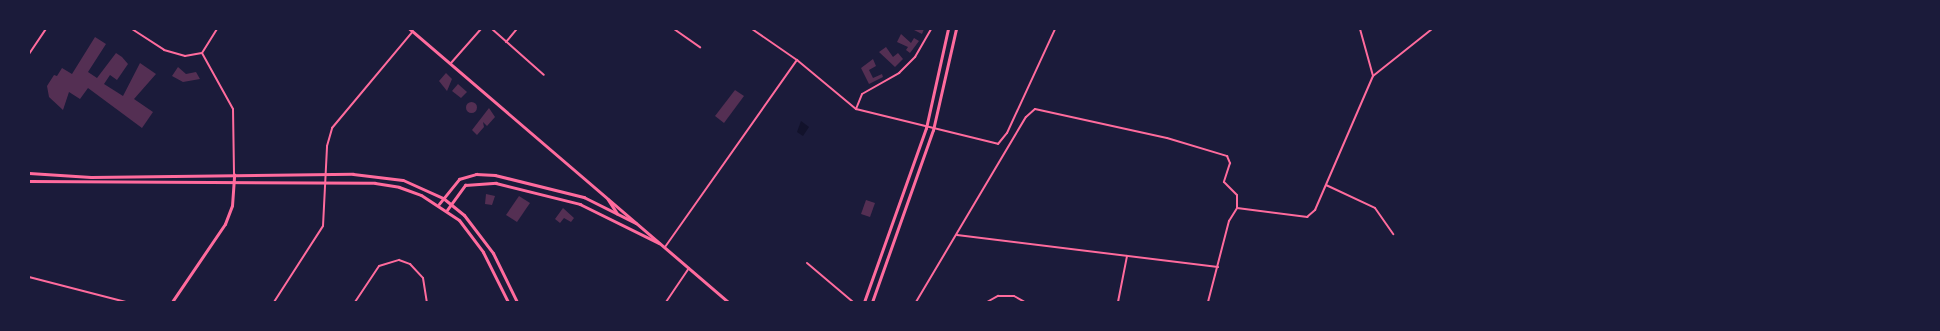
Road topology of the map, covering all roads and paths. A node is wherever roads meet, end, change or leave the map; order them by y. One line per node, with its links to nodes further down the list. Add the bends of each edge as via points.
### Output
1 (46, 29): 19 (street)
2 (132, 29): 18 (street, via 171,53)
3 (217, 29): 18 (street)
4 (481, 29): 21 (street)
5 (492, 29): 16 (street)
6 (517, 29): 16 (street)
7 (674, 29): 17 (street)
8 (752, 29): 20 (street)
9 (931, 29): 24 (street, via 915,57 899,73 862,94)
10 (948, 29): 25 (main road)
11 (956, 29): 26 (main road)
12 (1055, 29): 26 (street, via 1003,140 990,143)
13 (1360, 29): 23 (street)
14 (1432, 29): 23 (street)
15 (412, 30): 21 (street); 28 (street, via 332,128)
16 (506, 42): 22 (street)
17 (700, 47)
18 (202, 53): 29 (street, via 233,110)
19 (29, 54)
20 (798, 60): 24 (street); 46 (street)
21 (451, 63): 34 (street)
22 (544, 75)
23 (1373, 76): 33 (street)
24 (856, 109): 25 (street)
25 (926, 128): 26 (street); 62 (main road)
26 (933, 130): 63 (main road)
27 (29, 173): 29 (main road, via 91,177)
28 (324, 174): 29 (main road); 31 (street); 35 (main road, via 378,175 403,180)
29 (234, 175): 32 (street)
30 (29, 181): 32 (main road)
31 (325, 182): 32 (main road); 36 (main road, via 386,185 421,195); 54 (street, via 323,226)
32 (233, 184): 53 (street, via 232,206 225,224)
33 (1326, 185): 38 (street, via 1315,210 1307,217); 43 (street, via 1375,208)
34 (606, 197): 40 (street); 42 (street)
35 (443, 198): 36 (street); 37 (main road); 40 (street, via 459,179 476,174 555,188)
36 (439, 204): 39 (main road)
37 (451, 204): 39 (street); 41 (street, via 465,185 485,182 554,195); 58 (main road, via 480,234)
38 (1237, 208): 44 (street, via 1237,195 1224,182 1230,163 1227,156 1167,138 1035,109 1026,117); 49 (street, via 1229,220)
39 (447, 210): 57 (main road, via 483,252)
40 (617, 213): 41 (street); 42 (street)
41 (615, 219): 45 (street)
42 (637, 223): 45 (street)
43 (1393, 234)
44 (957, 235): 47 (street); 64 (street)
45 (659, 243): 46 (street)
46 (665, 247): 50 (street)
47 (1128, 256): 49 (street); 67 (street)
48 (807, 263): 61 (street)
49 (1218, 267): 68 (street)
50 (689, 268): 59 (street); 60 (street)
51 (29, 277): 52 (street)
52 (126, 302)
53 (172, 302)
54 (274, 302)
55 (355, 302): 56 (street, via 379,266 399,260 410,264 423,278)
56 (427, 302)
57 (508, 302)
58 (517, 302)
59 (666, 302)
60 (728, 302)
61 (853, 302)
62 (864, 302)
63 (872, 302)
64 (916, 302)
65 (987, 302): 66 (street, via 998,296 1014,296)
66 (1025, 302)
67 (1118, 302)
68 (1208, 302)

